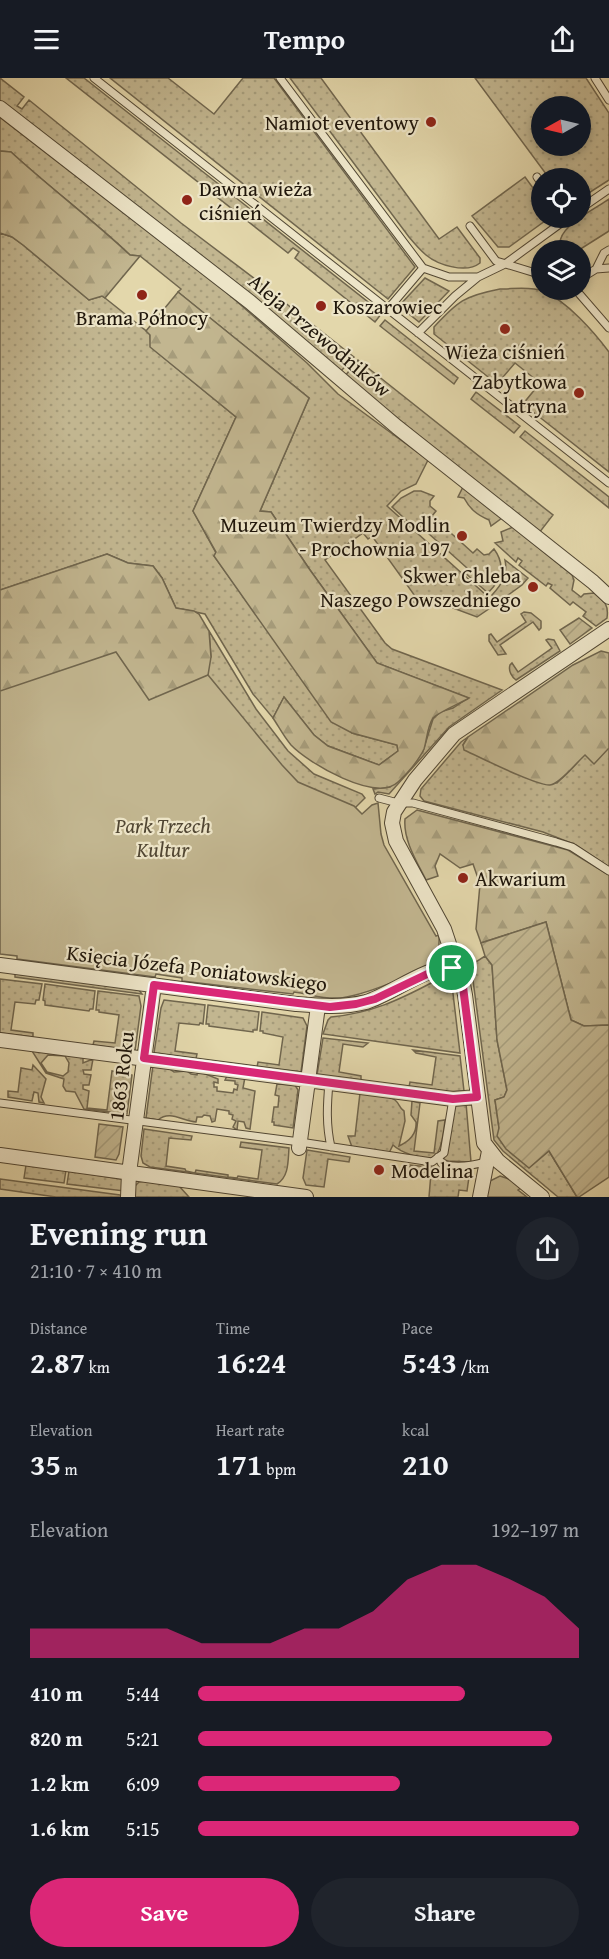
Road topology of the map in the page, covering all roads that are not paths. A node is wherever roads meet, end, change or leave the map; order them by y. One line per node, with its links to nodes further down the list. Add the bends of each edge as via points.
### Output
1 (94, 78): 19 (lane)
2 (280, 78): 12 (lane)
3 (595, 78): 4 (lane)
4 (609, 100)
5 (0, 108): 23 (street, Aleja Przewodników, via 249,302)
6 (609, 189): 7 (lane)
7 (591, 201)
8 (470, 226): 11 (lane, via 496,261)
9 (554, 228): 11 (lane)
10 (609, 250): 14 (lane)
11 (505, 264): 15 (lane); 17 (lane)
12 (423, 268): 17 (lane, via 449,277); 19 (lane)
13 (609, 268): 14 (lane)
14 (596, 269): 16 (lane)
15 (531, 272)
16 (591, 272)
17 (478, 277): 21 (lane)
18 (585, 300): 20 (lane)
19 (388, 309): 21 (lane)
20 (608, 324)
21 (418, 333): 22 (lane)
22 (609, 483)
23 (609, 597)
24 (609, 628): 26 (street, via 454,734)
25 (380, 798): 26 (lane)
26 (398, 803): 27 (lane, via 413,803 572,847); 29 (street, via 392,823 396,841 444,929)
27 (609, 871)
28 (0, 965): 30 (street, Księcia Józefa Poniatowskiego)
29 (452, 968): 31 (street, Księcia Józefa Poniatowskiego, via 434,970 367,1001); 36 (street, via 463,985)
30 (154, 985): 31 (street, Księcia Józefa Poniatowskiego); 33 (street, 1863 Roku)
31 (318, 1006): 34 (street)
32 (0, 1040): 33 (street)
33 (144, 1058): 34 (street); 39 (street, 1863 Roku)
34 (309, 1080): 35 (street); 40 (street)
35 (329, 1083): 37 (street); 41 (lane, via 326,1114)
36 (477, 1097): 37 (street); 44 (street)
37 (453, 1099): 43 (lane, via 444,1153)
38 (0, 1103): 39 (lane)
39 (136, 1121): 40 (lane); 45 (street, 1863 Roku)
40 (300, 1145): 41 (lane)
41 (331, 1147): 43 (lane, via 432,1162)
42 (0, 1155): 45 (street)
43 (438, 1157): 44 (lane, via 448,1166 472,1166)
44 (487, 1157): 48 (street); 49 (street, via 498,1161)
45 (129, 1173): 46 (street, 1863 Roku); 47 (street)
46 (128, 1197)
47 (306, 1197)
48 (480, 1197)
49 (542, 1197)

